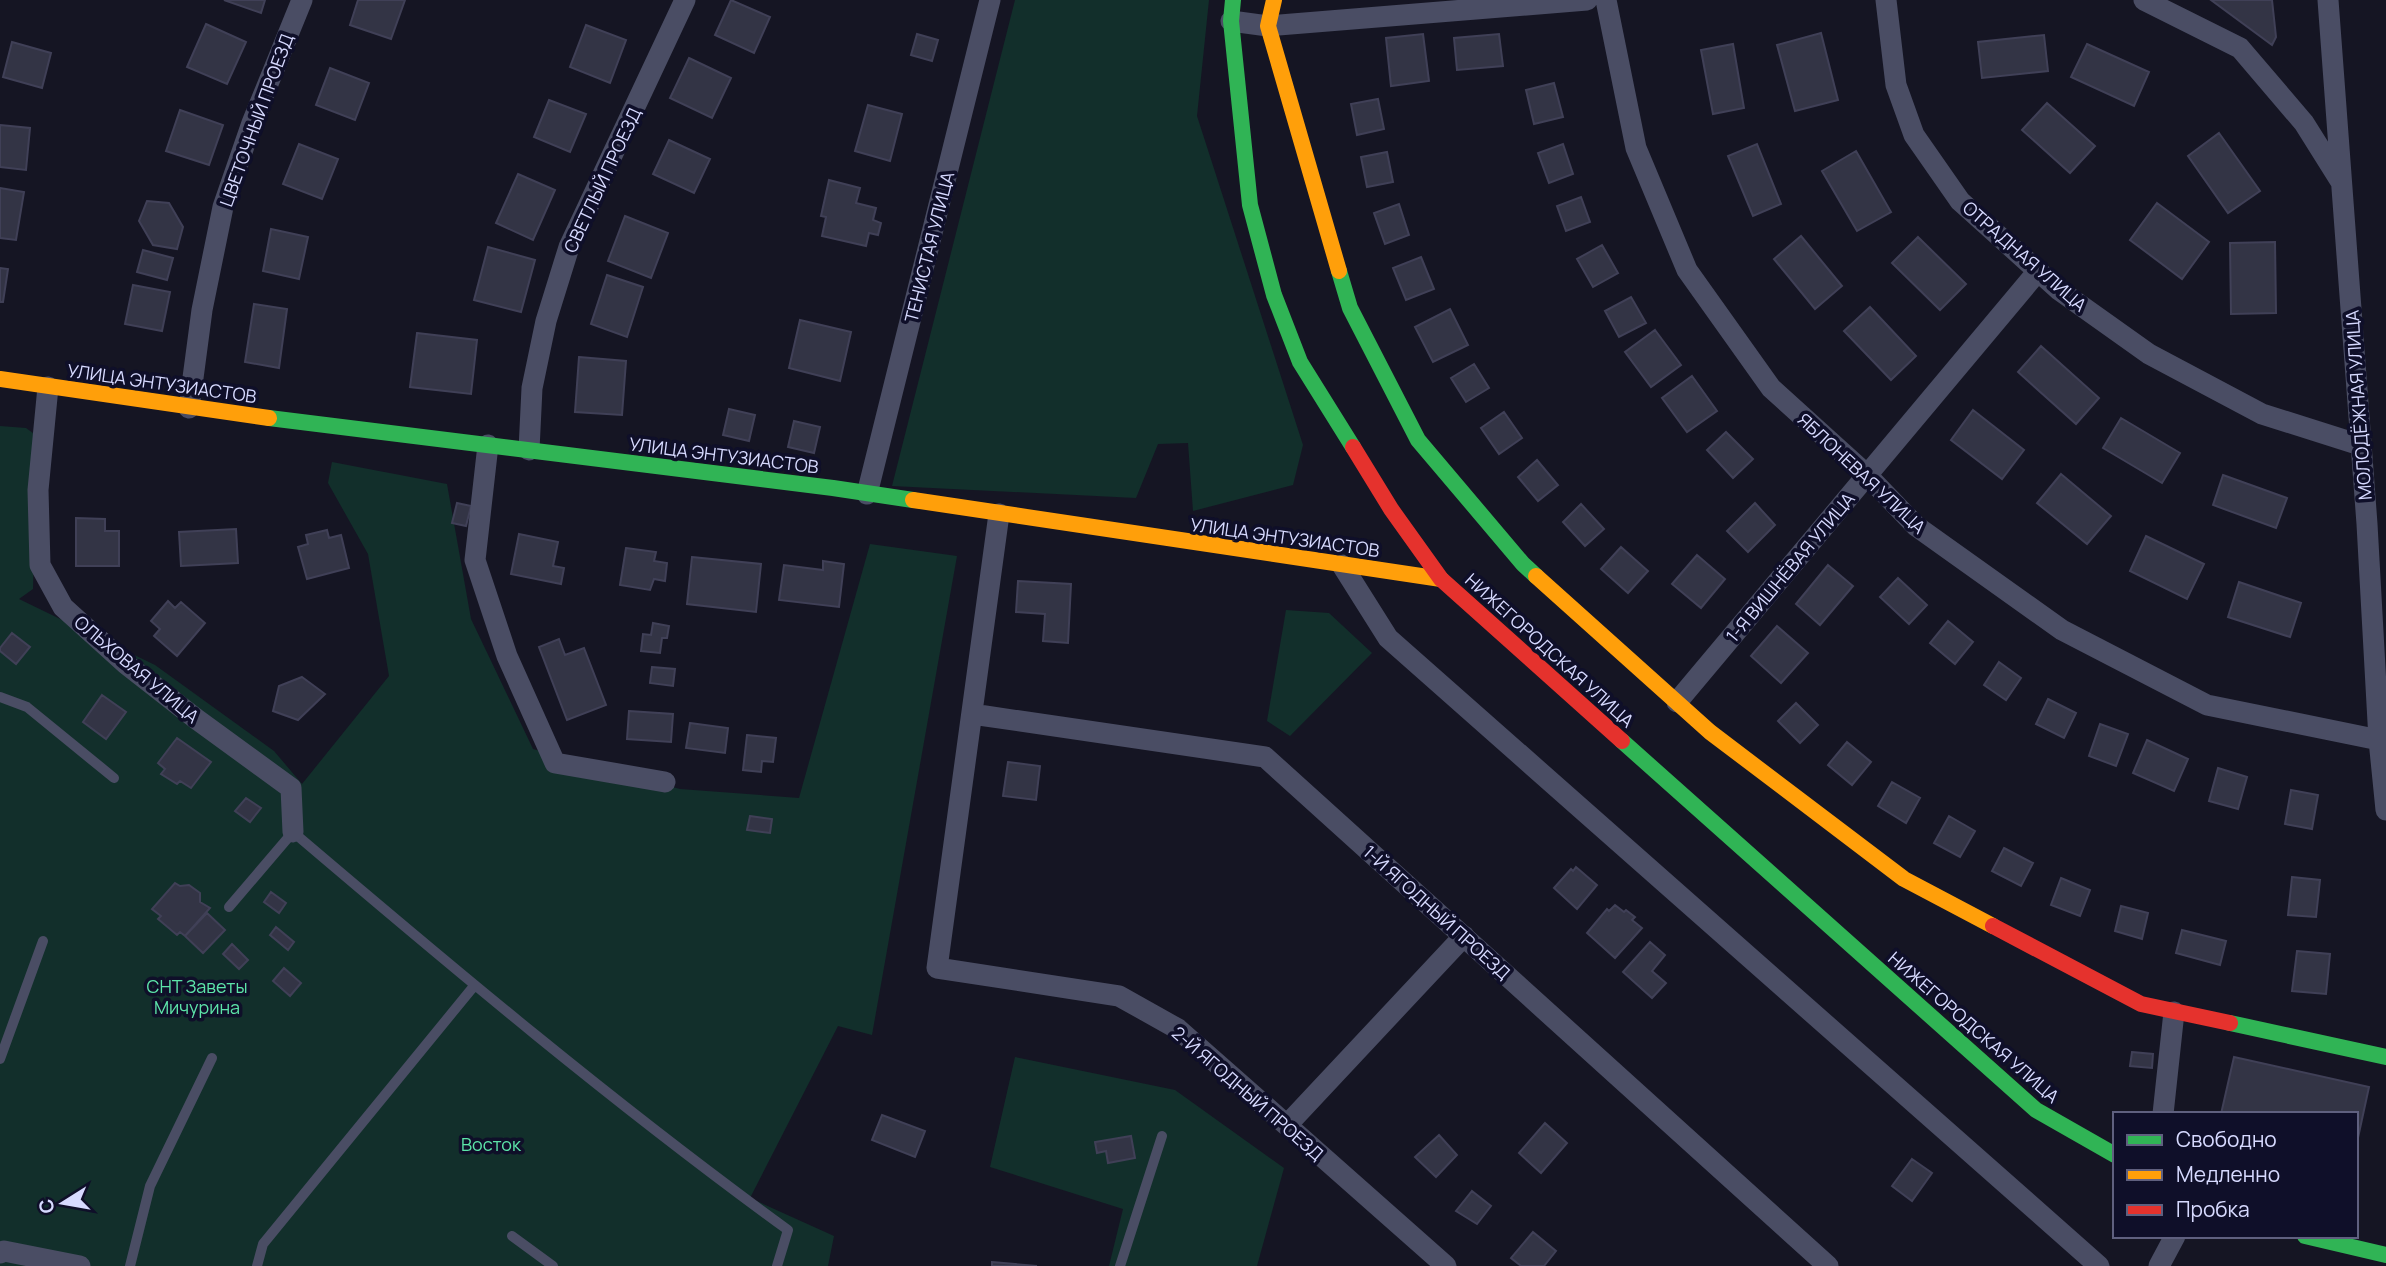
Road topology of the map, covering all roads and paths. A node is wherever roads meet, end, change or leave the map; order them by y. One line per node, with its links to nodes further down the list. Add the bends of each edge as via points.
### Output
1 (302, 0): 16 (street, ЦВЕТОЧНЫЙ ПРОЕЗД, via 223,207 202,310)
2 (685, 0): 19 (street, СВЕТЛЫЙ ПРОЕЗД, via 569,247 532,388)
3 (990, 0): 21 (street, ТЕНИСТАЯ УЛИЦА)
4 (1274, 0): 11 (street)
5 (1587, 0): 11 (street)
6 (1606, 0): 20 (street, ЯБЛОНЕВАЯ УЛИЦА, via 1636,148 1687,270 1771,388)
7 (1886, 0): 13 (street, ОТРАДНАЯ УЛИЦА, via 1896,85 1914,135 1960,201)
8 (2144, 0): 12 (street, via 2241,48 2304,123)
9 (2328, 0): 12 (street, МОЛОДЁЖНАЯ УЛИЦА)
10 (1232, 11): 11 (street); 24 (street, НИЖЕГОРОДСКАЯ УЛИЦА, via 1250,205 1274,295 1300,362 1391,509)
11 (1268, 26): 26 (street, via 1350,308 1418,440 1523,564)
12 (2342, 183): 18 (street, МОЛОДЁЖНАЯ УЛИЦА)
13 (2038, 271): 18 (street, ОТРАДНАЯ УЛИЦА, via 2149,354 2262,414); 20 (street, 1-Я ВИШНЁВАЯ УЛИЦА)
14 (0, 379): 15 (street, УЛИЦА ЭНТУЗИАСТОВ)
15 (48, 387): 16 (street, УЛИЦА ЭНТУЗИАСТОВ); 32 (street, ОЛЬХОВАЯ УЛИЦА, via 38,490 40,565 63,607 126,664 291,788)
16 (189, 408): 17 (street, УЛИЦА ЭНТУЗИАСТОВ)
17 (488, 445): 19 (street, УЛИЦА ЭНТУЗИАСТОВ); 30 (street, via 475,560 507,656 555,763)
18 (2360, 445): 28 (street, МОЛОДЁЖНАЯ УЛИЦА)
19 (529, 450): 21 (street, УЛИЦА ЭНТУЗИАСТОВ)
20 (1866, 474): 26 (street, 1-Я ВИШНЁВАЯ УЛИЦА); 28 (street, ЯБЛОНЕВАЯ УЛИЦА, via 1916,526 2074,637 2207,705)
21 (867, 494): 22 (street, УЛИЦА ЭНТУЗИАСТОВ)
22 (999, 514): 23 (street, УЛИЦА ЭНТУЗИАСТОВ); 27 (street)
23 (1342, 565): 24 (street, УЛИЦА ЭНТУЗИАСТОВ); 58 (street, via 1388,638)
24 (1441, 579): 44 (street, НИЖЕГОРОДСКАЯ УЛИЦА, via 2035,1110)
25 (0, 697): 29 (lane, via 27,707)
26 (1677, 702): 37 (street, via 1904,879 2141,1004)
27 (972, 714): 34 (street, 1-Й ЯГОДНЫЙ ПРОЕЗД, via 1265,757); 42 (street, 2-Й ЯГОДНЫЙ ПРОЕЗД, via 937,968 1119,996 1178,1029)
28 (2379, 740): 31 (street, МОЛОДЁЖНАЯ УЛИЦА)
29 (114, 778)
30 (665, 782)
31 (2386, 810)
32 (293, 832): 33 (lane); 36 (lane)
33 (229, 907)
34 (1464, 936): 42 (street); 57 (street, 1-Й ЯГОДНЫЙ ПРОЕЗД)
35 (43, 941): 40 (lane)
36 (474, 986): 52 (lane, via 263,1244); 54 (lane, via 685,1155 788,1230)
37 (2174, 1012): 38 (street); 41 (street)
38 (2386, 1057)
39 (212, 1058): 51 (lane, via 150,1186)
40 (0, 1059)
41 (2163, 1112)
42 (1287, 1125): 56 (street, 2-Й ЯГОДНЫЙ ПРОЕЗД)
43 (1162, 1136): 55 (lane)
44 (2113, 1154)
45 (512, 1236): 53 (lane)
46 (2174, 1238): 59 (street)
47 (2314, 1238): 49 (street)
48 (0, 1252): 50 (street)
49 (2386, 1255)
50 (80, 1266)
51 (130, 1266)
52 (257, 1266)
53 (553, 1266)
54 (777, 1266)
55 (1120, 1266)
56 (1446, 1266)
57 (1828, 1266)
58 (2099, 1266)
59 (2159, 1266)

